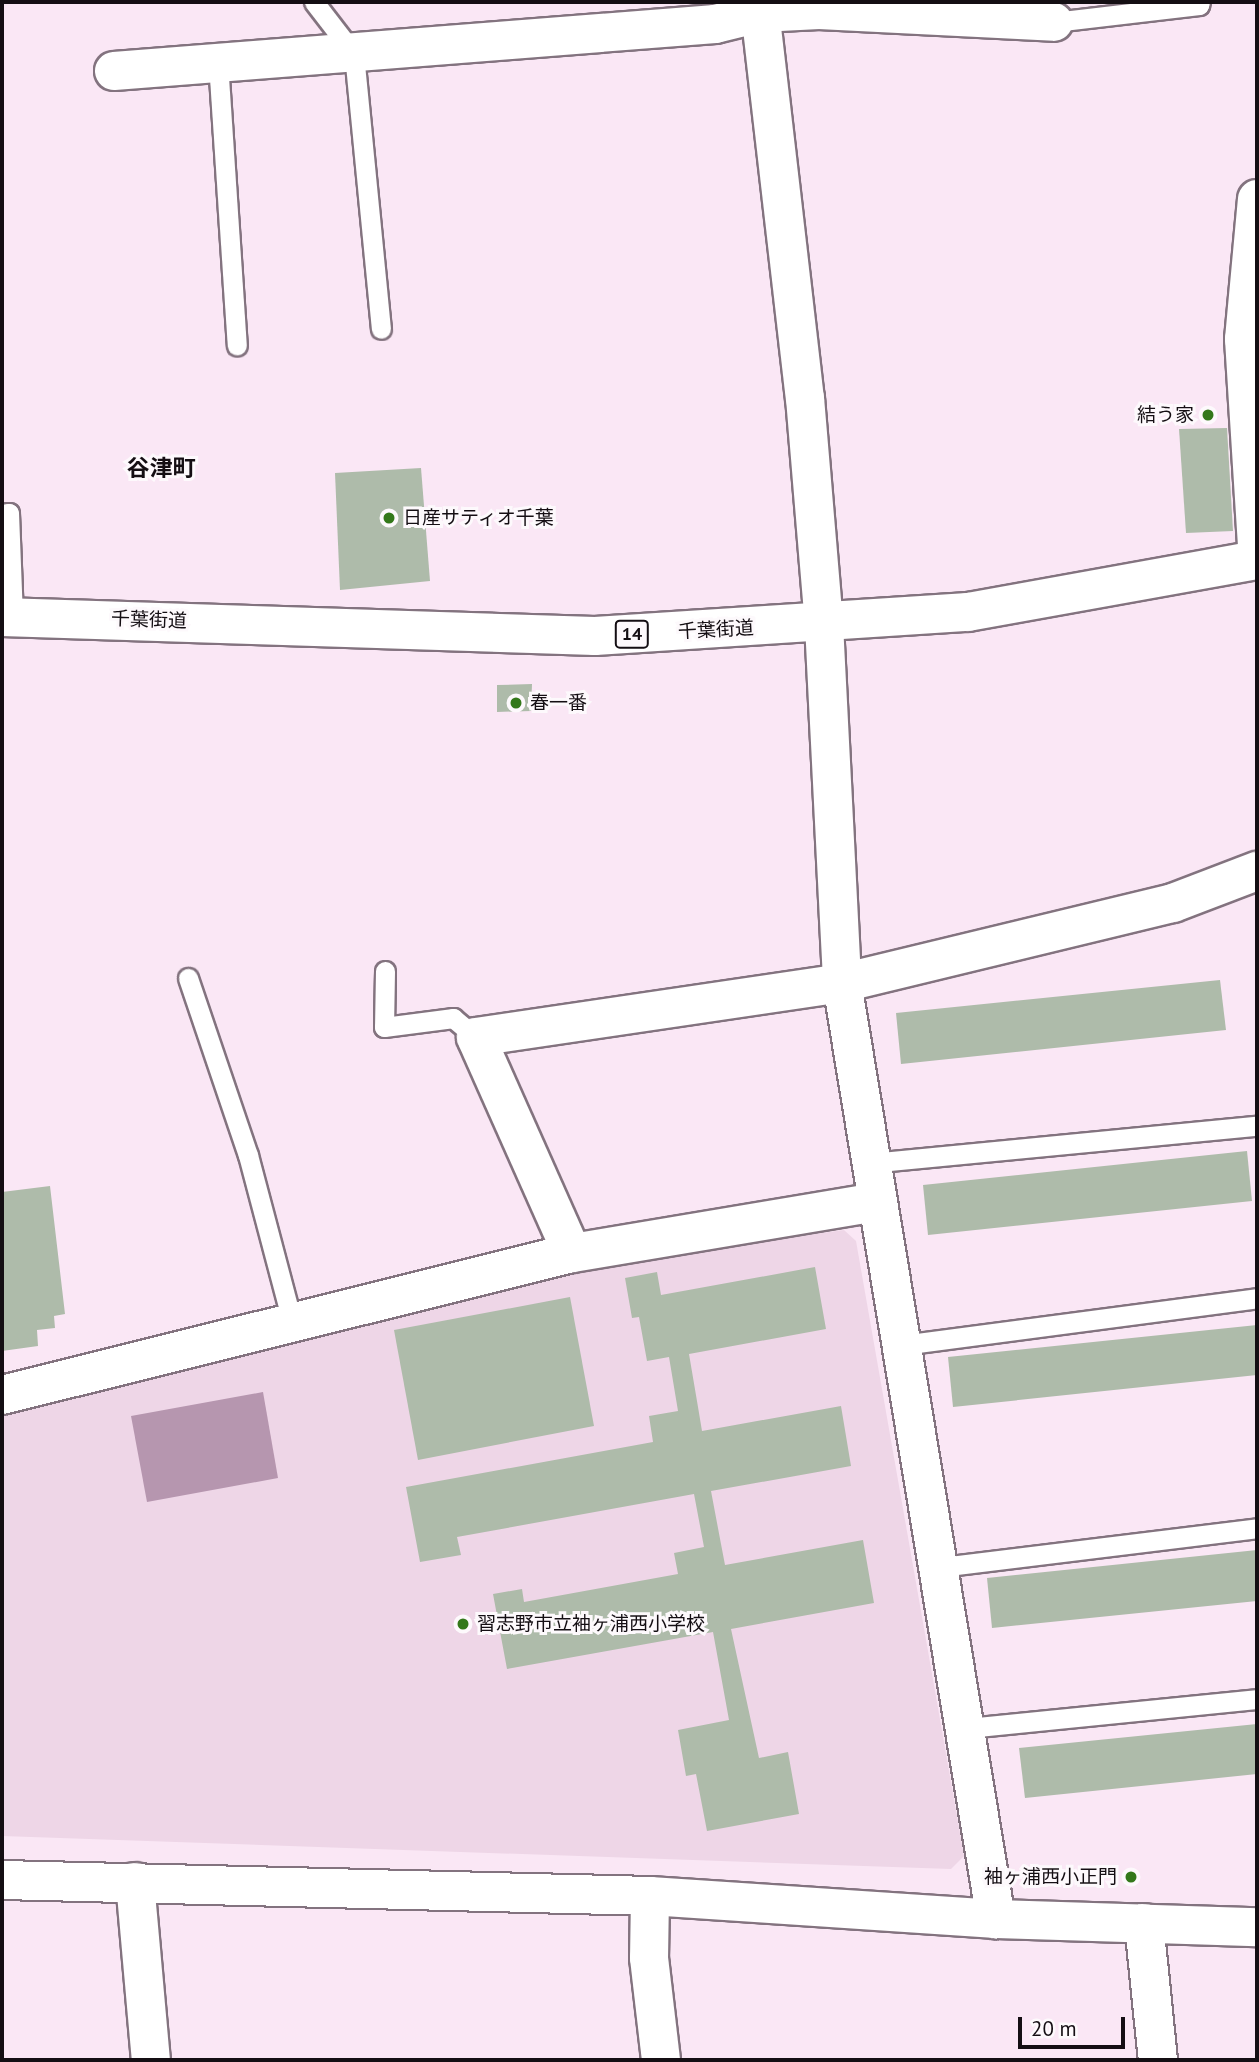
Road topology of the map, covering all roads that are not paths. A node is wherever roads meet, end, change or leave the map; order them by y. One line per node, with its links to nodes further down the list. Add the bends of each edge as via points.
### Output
1 (314, 2): 5 (lane)
2 (1200, 2): 4 (lane)
3 (759, 7): 4 (main road); 5 (main road, via 715,24); 15 (main road, via 806,398)
4 (1054, 22)
5 (354, 54): 6 (main road); 9 (lane)
6 (218, 62): 7 (main road); 10 (lane)
7 (114, 71)
8 (1257, 199): 12 (main road, via 1244,339)
9 (381, 329)
10 (237, 345)
11 (2, 514): 14 (lane, via 9,513)
12 (1257, 544)
13 (1257, 560): 15 (main road, 千葉街道 / 14, via 968,612)
14 (7, 617): 15 (main road, 千葉街道 / 14, via 595,636)
15 (824, 624): 19 (main road)
16 (1257, 871): 19 (main road, via 1173,903)
17 (385, 971): 20 (lane, via 384,1027 453,1018)
18 (188, 978): 26 (lane, via 248,1155)
19 (842, 983): 20 (main road); 22 (main road)
20 (476, 1037): 24 (main road)
21 (1257, 1126): 22 (lane)
22 (870, 1163): 23 (main road)
23 (876, 1202): 24 (main road); 27 (main road)
24 (572, 1253): 26 (main road)
25 (1257, 1298): 27 (lane)
26 (292, 1322): 28 (main road)
27 (902, 1345): 30 (main road)
28 (2, 1395)
29 (1257, 1528): 30 (lane)
30 (941, 1567): 32 (main road)
31 (1257, 1699): 32 (lane)
32 (967, 1728): 36 (main road)
33 (2, 1880): 34 (main road)
34 (135, 1882): 35 (main road); 39 (main road)
35 (650, 1896): 36 (main road); 40 (main road, via 649,1958)
36 (996, 1919): 37 (main road)
37 (1144, 1923): 38 (main road); 41 (main road)
38 (1257, 1927)
39 (151, 2060)
40 (661, 2060)
41 (1158, 2060)

